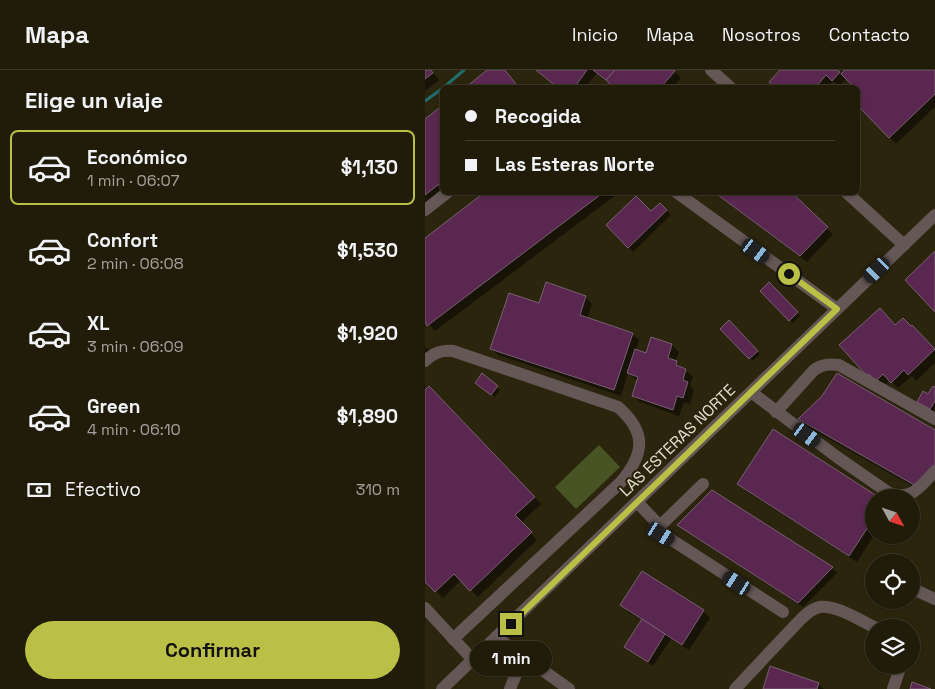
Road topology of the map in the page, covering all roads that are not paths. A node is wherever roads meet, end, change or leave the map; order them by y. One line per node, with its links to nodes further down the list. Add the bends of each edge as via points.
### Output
1 (711, 70): 2 (street)
2 (728, 85)
3 (444, 195): 6 (street)
4 (680, 195): 9 (street)
5 (849, 195): 8 (street)
6 (425, 210)
7 (935, 215): 8 (street, LAS ESTERAS NORTE)
8 (904, 245): 9 (street, LAS ESTERAS NORTE)
9 (837, 309): 11 (street, LAS ESTERAS NORTE)
10 (425, 361): 24 (street, via 443,350 453,351 618,407 636,427 639,439 640,451 636,462 620,483)
11 (751, 392): 12 (street); 16 (street, LAS ESTERAS NORTE)
12 (776, 412): 13 (street, via 814,370 829,364 839,366); 14 (street, via 889,493 908,495 915,492)
13 (935, 419)
14 (935, 471)
15 (703, 484): 17 (street)
16 (637, 502): 17 (street); 23 (street, LAS ESTERAS NORTE)
17 (660, 526): 21 (street, via 661,534)
18 (920, 592): 19 (street)
19 (935, 598)
20 (425, 608): 24 (street)
21 (783, 612)
22 (865, 623): 31 (street, via 833,608 819,607 809,612)
23 (497, 637): 25 (street); 26 (street, LAS ESTERAS NORTE)
24 (453, 639): 26 (street)
25 (523, 657): 29 (street); 30 (street)
26 (473, 660): 28 (street, LAS ESTERAS NORTE)
27 (898, 674): 32 (street)
28 (442, 689)
29 (510, 689)
30 (569, 689)
31 (735, 689)
32 (893, 689)

